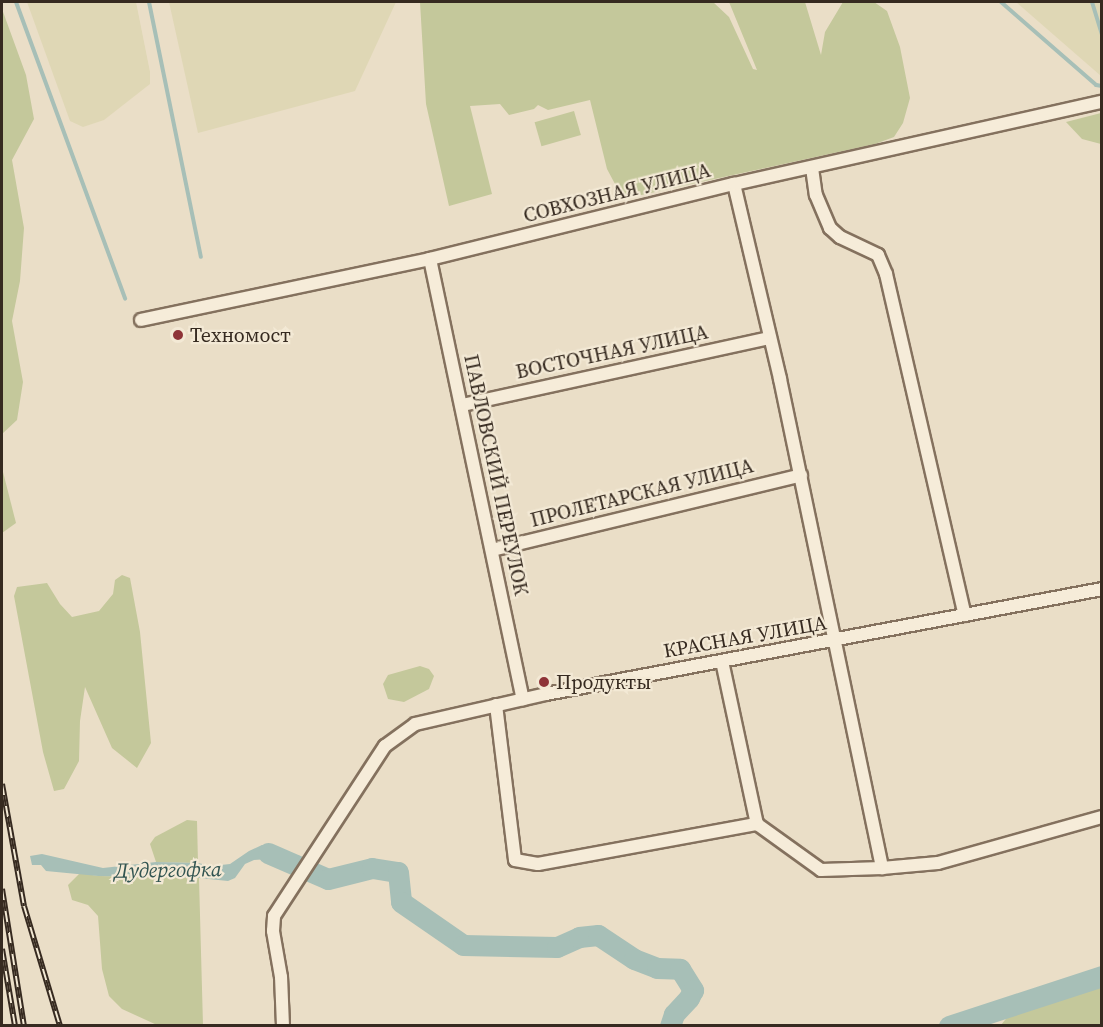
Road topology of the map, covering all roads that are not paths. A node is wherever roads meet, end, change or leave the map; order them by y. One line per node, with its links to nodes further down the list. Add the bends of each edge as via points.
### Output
1 (1101, 102): 2 (street, СОВХОЗНАЯ УЛИЦА)
2 (812, 168): 3 (street, СОВХОЗНАЯ УЛИЦА); 11 (street, via 816,195 830,228 878,255 886,274)
3 (734, 184): 4 (street, СОВХОЗНАЯ УЛИЦА); 6 (street)
4 (430, 259): 5 (street, СОВХОЗНАЯ УЛИЦА); 7 (street, ПАВЛОВСКИЙ ПЕРЕУЛОК)
5 (141, 320)
6 (770, 338): 7 (street, ВОСТОЧНАЯ УЛИЦА); 8 (street)
7 (462, 405): 9 (street, ПАВЛОВСКИЙ ПЕРЕУЛОК)
8 (801, 475): 9 (street, ПРОЛЕТАРСКАЯ УЛИЦА); 12 (street)
9 (492, 550): 14 (street, ПАВЛОВСКИЙ ПЕРЕУЛОК)
10 (1101, 589): 11 (street, КРАСНАЯ УЛИЦА)
11 (965, 615): 12 (street, КРАСНАЯ УЛИЦА)
12 (834, 641): 13 (street, КРАСНАЯ УЛИЦА); 18 (street)
13 (722, 661): 14 (street, КРАСНАЯ УЛИЦА); 17 (street)
14 (523, 699): 15 (street, КРАСНАЯ УЛИЦА)
15 (496, 705): 17 (street, via 515,860 538,864); 19 (street, КРАСНАЯ УЛИЦА, via 415,724 385,747 274,916)
16 (1101, 817): 18 (street, via 938,862)
17 (757, 824): 18 (street, via 820,870)
18 (882, 868)
19 (283, 1026)

